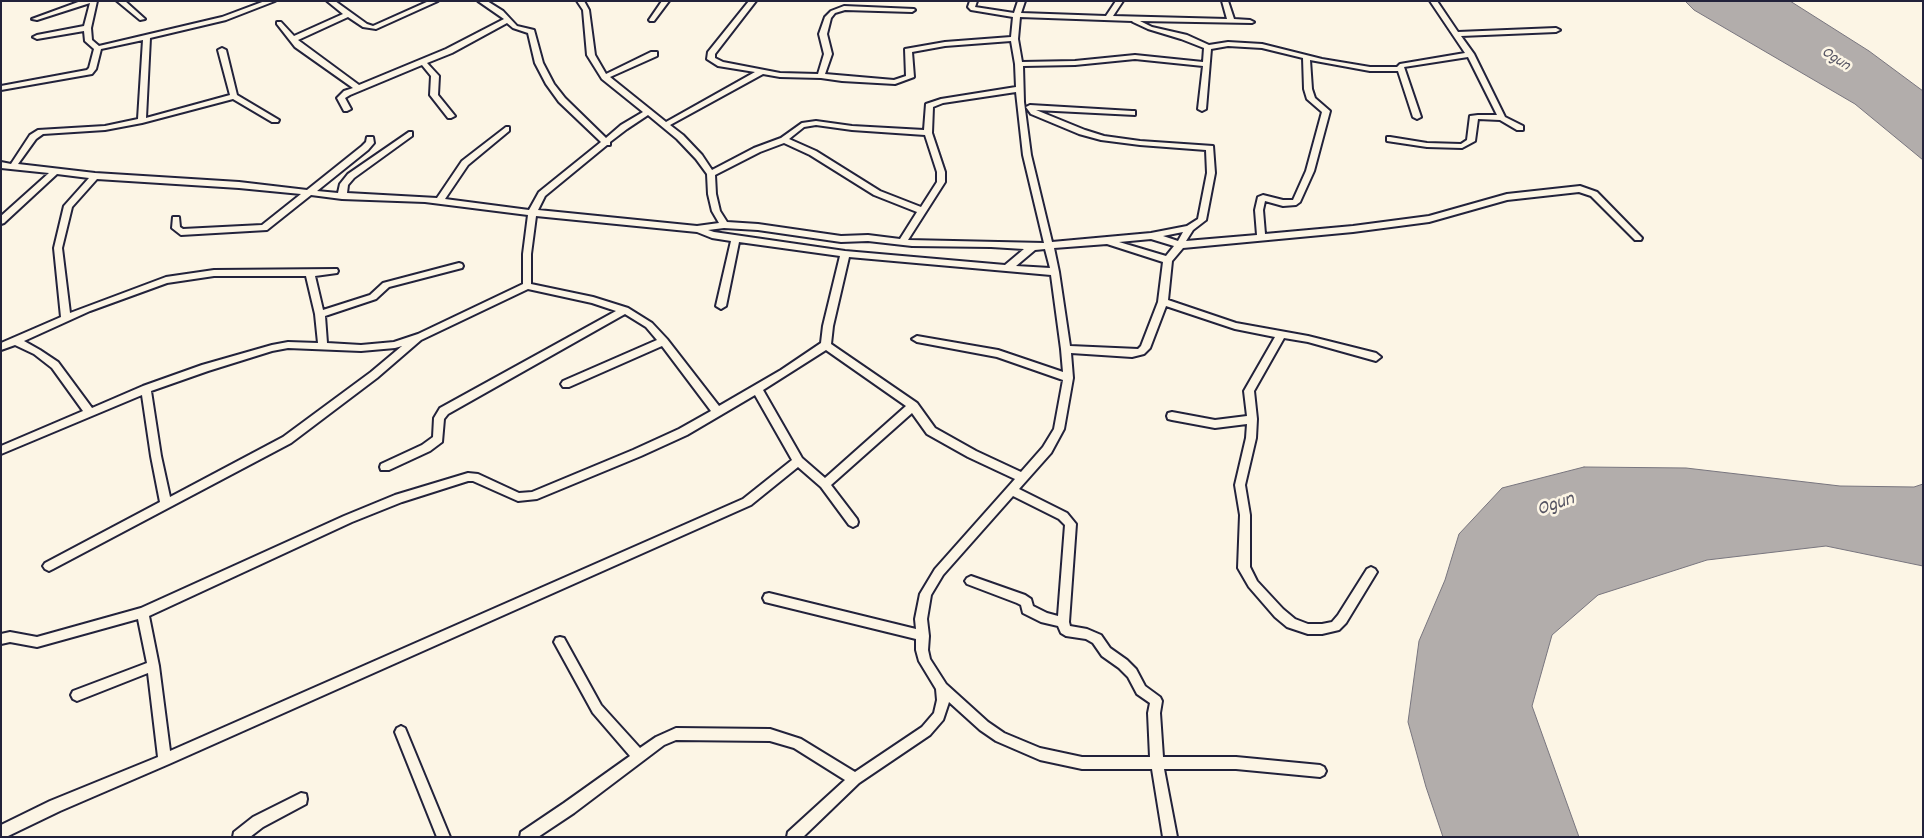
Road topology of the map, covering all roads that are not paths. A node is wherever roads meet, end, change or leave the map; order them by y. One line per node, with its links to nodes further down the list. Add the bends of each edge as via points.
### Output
1 (90, 1): 20 (street)
2 (94, 1): 28 (street)
3 (120, 1): 21 (street)
4 (272, 1): 32 (street, via 224,19)
5 (330, 1): 17 (street)
6 (435, 1): 17 (street, via 374,28)
7 (481, 1): 22 (street)
8 (580, 1): 47 (street, via 586,10 591,55)
9 (666, 1): 24 (street)
10 (753, 1): 45 (street, via 709,56 721,64)
11 (974, 1): 18 (street, via 973,9)
12 (1022, 1): 18 (street)
13 (1120, 1): 19 (street)
14 (1225, 1): 25 (street)
15 (1433, 1): 30 (street)
16 (912, 10): 46 (street, via 844,8 832,12 823,34 828,54)
17 (348, 14): 33 (street)
18 (1017, 15): 19 (street); 34 (street)
19 (1108, 18): 23 (street)
20 (35, 19)
21 (142, 19)
22 (509, 19): 41 (street, via 467,43); 71 (street, via 514,27 531,32 539,63 550,84)
23 (1132, 19): 25 (street); 35 (street)
24 (652, 20)
25 (1231, 21): 26 (street)
26 (1250, 22)
27 (279, 23): 33 (street)
28 (87, 28): 31 (street); 36 (street, via 89,41)
29 (1556, 30): 30 (street)
30 (1456, 34): 39 (street)
31 (37, 36)
32 (147, 37): 36 (street); 62 (street)
33 (294, 39): 49 (street, via 324,65)
34 (1014, 39): 42 (street); 46 (street, via 945,44 908,51 910,77 900,82)
35 (1208, 47): 40 (street, via 1228,44 1262,46); 43 (street)
36 (98, 48): 48 (street, via 89,72)
37 (222, 50): 51 (street)
38 (654, 54): 47 (street)
39 (1470, 54): 44 (street, via 1400,66); 60 (street)
40 (1306, 56): 44 (street, via 1370,69); 88 (street, via 1311,99 1326,110 1310,171 1296,202 1261,200)
41 (423, 62): 49 (street); 58 (street, via 435,76 434,95)
42 (1019, 64): 43 (street, via 1135,57); 50 (street)
43 (1206, 64): 55 (street)
44 (1400, 69): 59 (street)
45 (761, 72): 46 (street); 63 (street)
46 (821, 76)
47 (605, 77): 56 (street)
48 (1, 88)
49 (359, 88): 54 (street, via 341,98)
50 (1019, 89): 52 (street); 67 (street, via 933,103 928,108)
51 (234, 96): 61 (street); 62 (street)
52 (1020, 102): 53 (street); 95 (street, via 1027,155)
53 (1030, 107): 57 (street); 85 (street, via 1034,112 1104,138 1211,148 1211,173 1202,220)
54 (347, 109)
55 (1202, 109)
56 (648, 112): 63 (street); 71 (street, via 624,127)
57 (1132, 113)
58 (451, 116)
59 (1417, 117)
60 (1502, 118): 64 (street); 68 (street, via 1473,118 1471,141 1462,146)
61 (275, 120)
62 (142, 121): 73 (street, via 98,129 41,132 33,137)
63 (665, 125): 75 (street, via 690,147)
64 (1520, 128)
65 (506, 129): 79 (street, via 465,163)
66 (409, 134): 78 (street, via 351,176 344,184)
67 (928, 134): 70 (street, via 816,122 799,126); 80 (street, via 941,172 941,182)
68 (1390, 139)
69 (370, 140): 77 (street, via 365,148)
70 (784, 140): 75 (street); 80 (street, via 813,153 878,193)
71 (607, 143): 81 (street, via 546,190)
72 (1, 165): 73 (street)
73 (13, 166): 74 (street)
74 (56, 172): 76 (street); 83 (street)
75 (711, 174): 84 (street, via 716,211)
76 (95, 176): 77 (street); 110 (street, via 68,206 58,248)
77 (308, 192): 78 (street); 82 (street, via 270,226 259,230 181,232 176,228)
78 (342, 196): 79 (street)
79 (440, 201): 81 (street)
80 (923, 211): 94 (street)
81 (532, 213): 86 (street); 105 (street)
82 (176, 219)
83 (1, 220)
84 (724, 224): 86 (street); 92 (street)
85 (1190, 228): 87 (street); 96 (street)
86 (697, 229): 89 (street)
87 (1151, 236): 93 (street); 96 (street)
88 (1261, 237): 91 (street, via 1423,221 1493,200 1583,189 1594,194); 96 (street)
89 (736, 238): 98 (street); 107 (street)
90 (868, 238): 92 (street); 94 (street); 98 (street)
91 (1638, 238)
92 (841, 239): 98 (street)
93 (1106, 241): 95 (street); 99 (street)
94 (902, 242): 97 (street)
95 (1049, 244): 97 (street); 103 (street)
96 (1180, 245): 99 (street)
97 (1033, 247): 101 (street)
98 (845, 254): 101 (street); 116 (street)
99 (1168, 260): 106 (street)
100 (459, 266): 109 (street, via 386,285 373,297)
101 (1007, 268): 103 (street)
102 (334, 271): 104 (street)
103 (1055, 272): 119 (street)
104 (310, 273): 109 (street); 110 (street, via 242,272 187,276 144,287)
105 (527, 286): 108 (street, via 575,295); 112 (street)
106 (1163, 302): 111 (street, via 1225,323); 119 (street, via 1149,341 1141,352)
107 (721, 306)
108 (625, 310): 115 (street, via 649,325); 132 (street, via 444,411 439,418 438,439)
109 (320, 314): 117 (street)
110 (66, 318): 114 (street)
111 (1281, 334): 120 (street); 129 (street, via 1249,391)
112 (421, 336): 117 (street, via 395,345 361,348); 136 (street, via 374,376 287,440)
113 (917, 338): 121 (street, via 998,354)
114 (16, 341): 118 (street); 127 (street, via 55,365)
115 (664, 341): 122 (street); 126 (street)
116 (826, 345): 124 (street); 125 (street)
117 (323, 346): 123 (street, via 272,348)
118 (1, 347)
119 (1066, 350): 121 (street)
120 (1376, 357)
121 (1068, 378): 133 (street, via 1059,429 1047,450)
122 (566, 384)
123 (146, 389): 127 (street); 136 (street)
124 (757, 390): 126 (street); 131 (street)
125 (913, 406): 133 (street, via 931,431); 134 (street)
126 (718, 412): 142 (street, via 637,453 533,496 518,497 468,477 399,498)
127 (90, 413): 130 (street)
128 (1172, 416): 129 (street, via 1215,424)
129 (1252, 419): 139 (street, via 1240,485 1245,515 1244,568 1253,584 1291,623 1308,629 1322,629 1335,626 1342,620)
130 (1, 450)
131 (798, 461): 134 (street); 152 (street, via 747,502)
132 (385, 467)
133 (1022, 477): 135 (street)
134 (824, 484): 137 (street)
135 (1010, 490): 143 (street, via 1063,516 1071,524); 144 (street, via 939,572 926,594 921,619)
136 (166, 505): 138 (street)
137 (853, 522)
138 (49, 566)
139 (1371, 572)
140 (971, 582): 143 (street, via 1021,600 1027,603 1027,609 1045,618)
141 (769, 598): 144 (street)
142 (143, 613): 145 (street, via 37,642 10,637); 147 (street)
143 (1063, 622): 153 (street, via 1070,632 1098,639 1106,652 1132,673 1141,690 1156,701)
144 (923, 636): 148 (street, via 925,661)
145 (1, 639)
146 (560, 642): 151 (street, via 598,708)
147 (153, 666): 149 (street); 152 (street)
148 (942, 688): 153 (street, via 1000,737 1040,754 1082,763); 155 (street, via 942,708 934,724)
149 (77, 695)
150 (401, 732): 159 (street)
151 (639, 757): 155 (street, via 660,741 676,734 770,735 797,743); 160 (street)
152 (165, 760): 157 (street)
153 (1157, 763): 154 (street, via 1236,762); 162 (street)
154 (1320, 771)
155 (856, 779): 161 (street)
156 (300, 799): 158 (street, via 258,822)
157 (1, 832)
158 (239, 837)
159 (444, 837)
160 (526, 837)
161 (793, 837)
162 (1170, 837)

